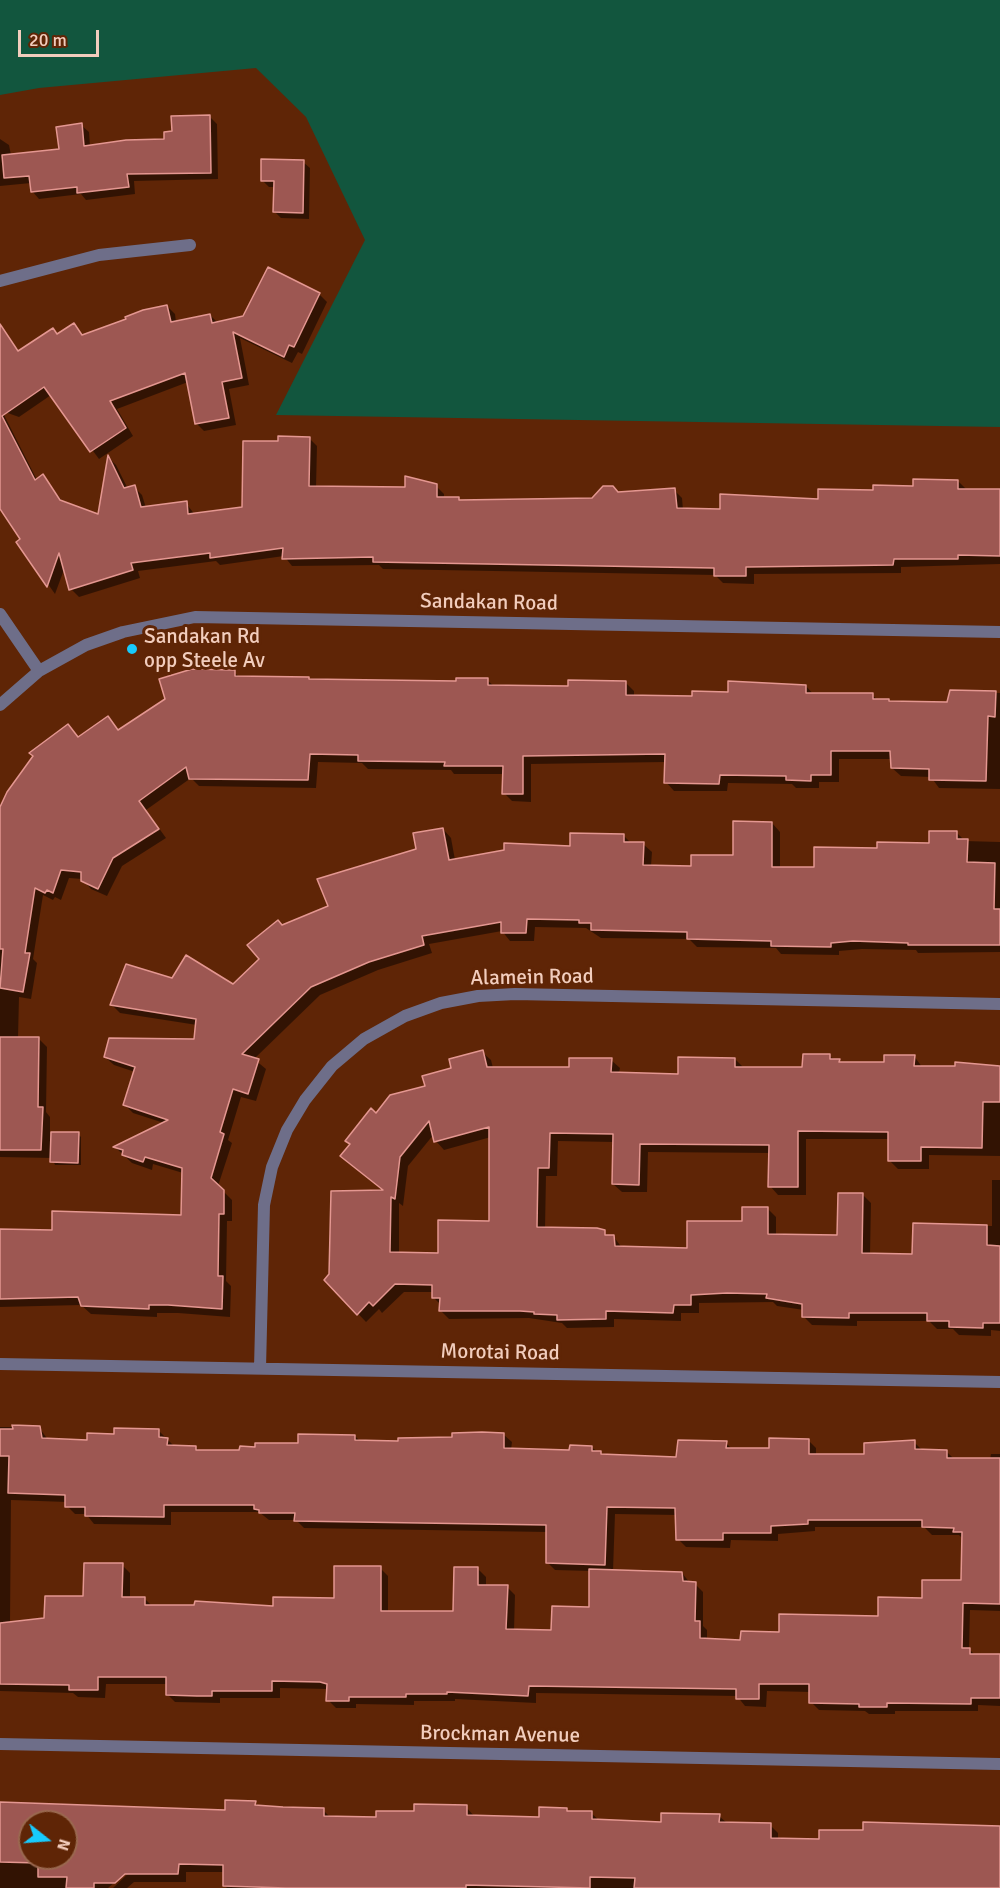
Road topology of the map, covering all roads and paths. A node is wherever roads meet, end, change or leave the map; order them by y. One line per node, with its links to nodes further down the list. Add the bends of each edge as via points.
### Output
1 (190, 245): 2 (street, via 99,255)
2 (0, 281)
3 (0, 614): 5 (street)
4 (1000, 632): 5 (street, Sandakan Road, via 195,617 123,632 86,645)
5 (39, 671): 6 (street, Sandakan Road)
6 (0, 705)
7 (1000, 1004): 9 (street, Alamein Road, via 515,994 451,1001 405,1016 364,1039 332,1066 287,1130 264,1205)
8 (0, 1364): 9 (street, Morotai Road)
9 (260, 1368): 10 (street, Morotai Road)
10 (1000, 1382)
11 (0, 1744): 12 (street, Brockman Avenue)
12 (1000, 1764)

